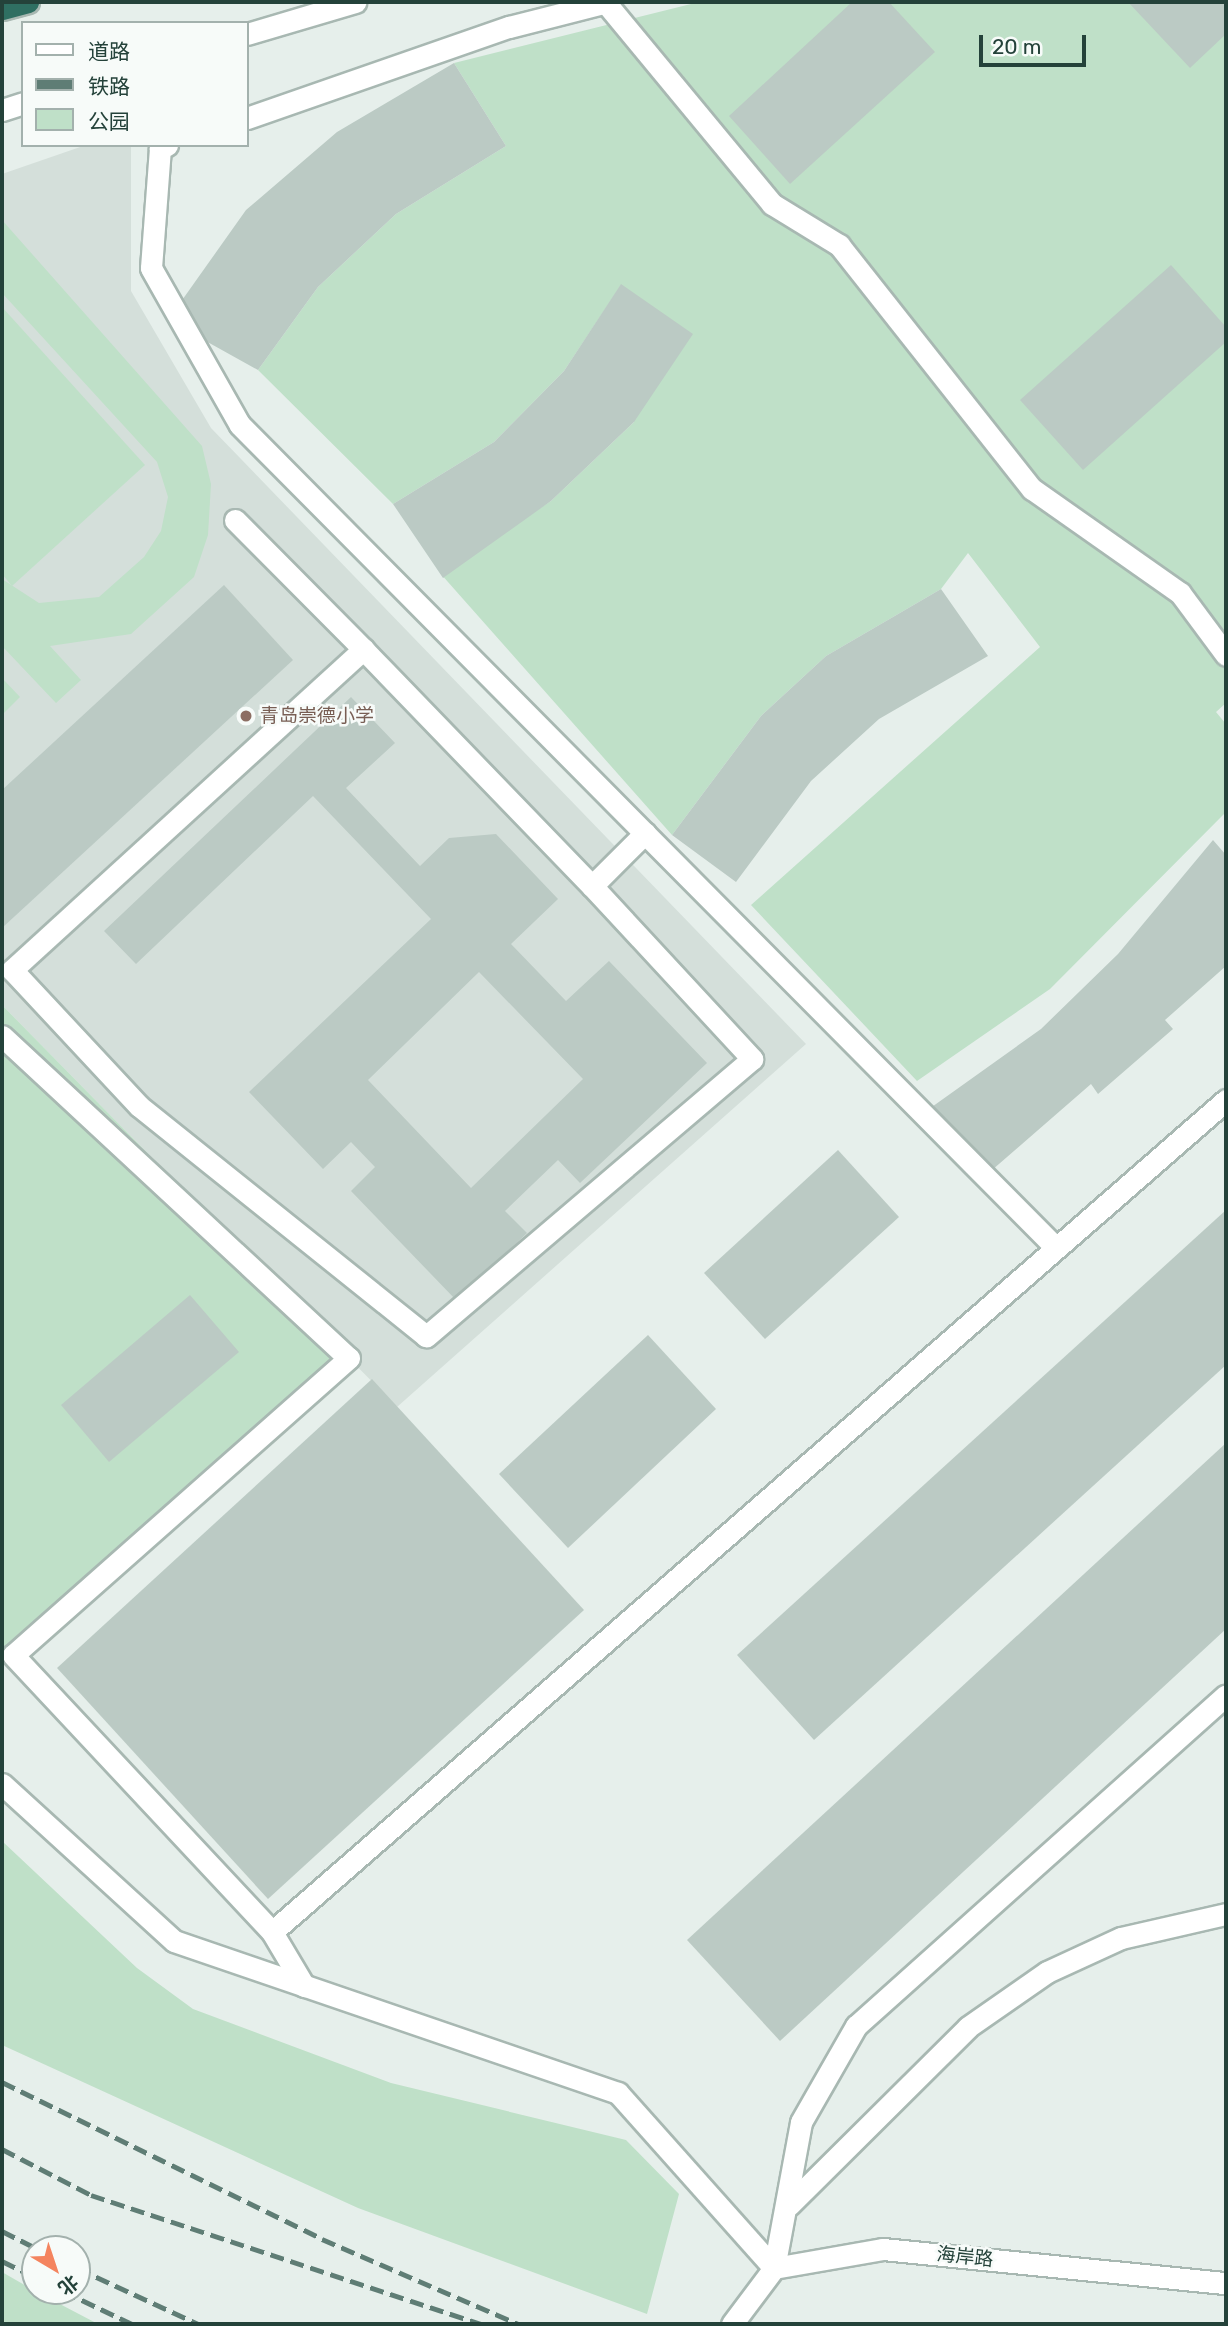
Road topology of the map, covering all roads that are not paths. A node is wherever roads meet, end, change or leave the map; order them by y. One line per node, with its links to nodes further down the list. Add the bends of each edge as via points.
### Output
1 (9, 2): 5 (highway)
2 (28, 2): 5 (highway)
3 (355, 2): 6 (street)
4 (606, 2): 9 (street, via 509,27); 13 (street, via 772,204 839,245 1032,489 1180,593)
5 (2, 7)
6 (248, 34)
7 (21, 104): 8 (street)
8 (2, 110)
9 (248, 118)
10 (162, 147): 14 (street, via 151,268 240,425)
11 (235, 520): 12 (street)
12 (363, 649): 15 (street); 15 (street, via 12,970 139,1106 426,1336 752,1059)
13 (1226, 655)
14 (645, 833): 15 (street); 18 (street)
15 (592, 886)
16 (2, 1036): 22 (street, via 349,1359 13,1655)
17 (1226, 1100): 18 (street)
18 (1056, 1248): 22 (street)
19 (1226, 1695): 24 (street, via 856,2026 801,2122)
20 (2, 1784): 23 (street, via 174,1941)
21 (1226, 1914): 24 (street, via 1121,1938 1047,1972 968,2027)
22 (272, 1932): 23 (street)
23 (304, 1986): 25 (street, via 618,2093)
24 (789, 2205): 25 (street)
25 (774, 2268): 26 (street, 海岸路, via 883,2249); 27 (street)
26 (1226, 2283)
27 (732, 2324)

